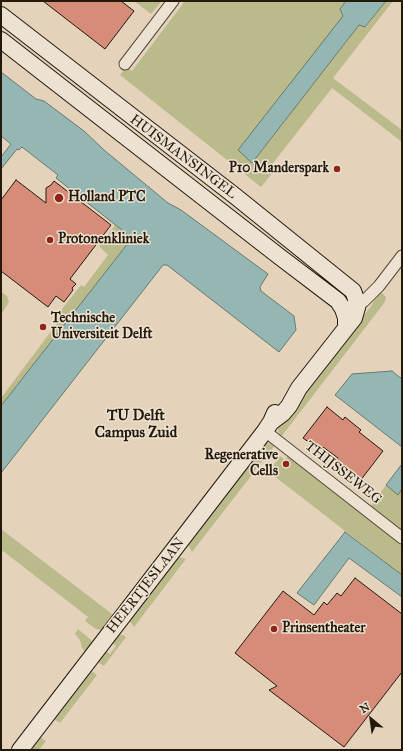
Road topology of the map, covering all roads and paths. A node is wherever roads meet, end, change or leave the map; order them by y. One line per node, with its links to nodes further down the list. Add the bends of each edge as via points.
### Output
1 (174, 1): 4 (street)
2 (1, 15): 7 (street, HUISMANSINGEL, via 349,287)
3 (1, 40): 6 (street, HUISMANSINGEL)
4 (125, 64)
5 (402, 256): 7 (street, via 379,286)
6 (338, 301): 7 (street); 8 (street, via 346,318)
7 (358, 304): 8 (street, HEERTJESLAAN, via 354,318)
8 (346, 327): 9 (street, HEERTJESLAAN, via 299,388 286,410)
9 (268, 426): 10 (street, THIJSSEWEG); 11 (street, HEERTJESLAAN)
10 (402, 538)
11 (20, 750)

